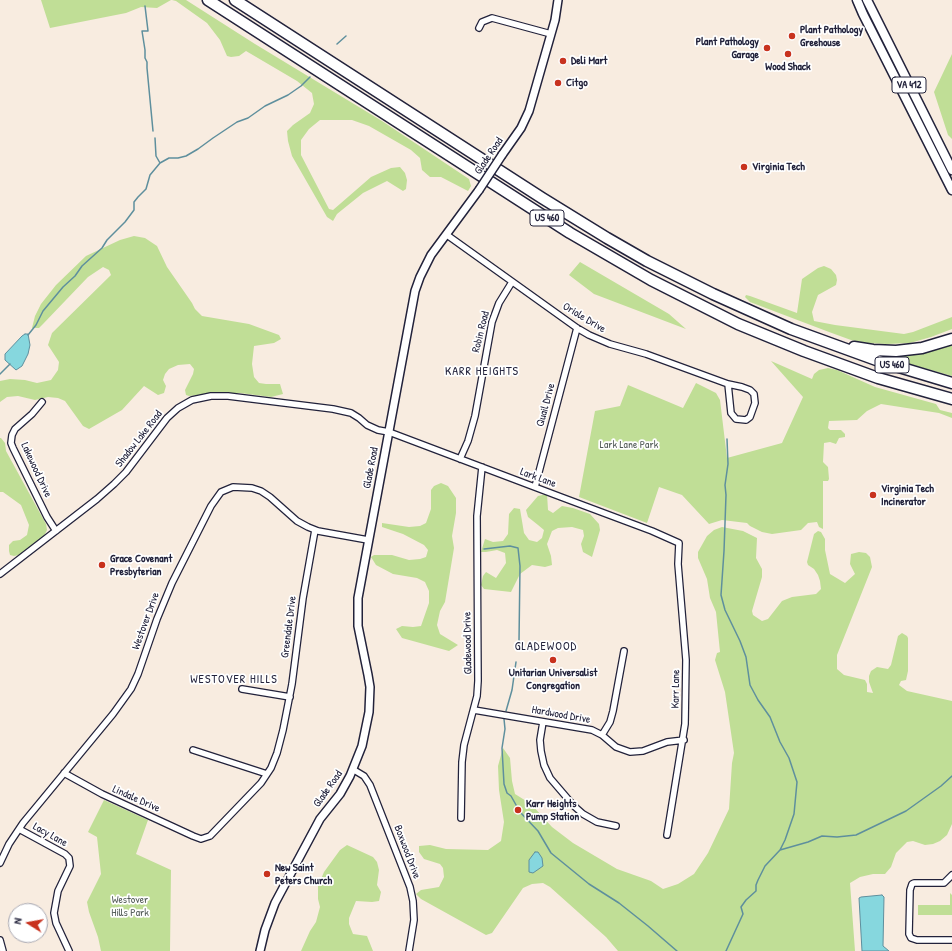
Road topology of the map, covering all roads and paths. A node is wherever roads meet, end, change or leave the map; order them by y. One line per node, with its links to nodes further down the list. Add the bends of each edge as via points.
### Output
1 (208, 0): 17 (highway, US 460, via 570,233 651,280 738,324 789,345 878,378)
2 (235, 0): 14 (highway, US 460, via 607,238 719,297)
3 (558, 0): 7 (street, Glade Road)
4 (857, 0): 9 (main road, VA 412)
5 (867, 0): 8 (main road, VA 412)
6 (479, 28): 7 (street, via 482,22 492,18)
7 (551, 34): 10 (street, Glade Road, bridge, via 529,111 516,135)
8 (952, 170)
9 (952, 190)
10 (447, 235): 11 (street, Oriole Drive); 19 (street, Glade Road, via 426,263 415,291)
11 (512, 282): 12 (street, Oriole Drive); 20 (street, Robin Road, via 499,303 492,322 473,422)
12 (577, 328): 16 (street, Oriole Drive, via 605,342); 22 (street, Quail Drive)
13 (952, 339): 14 (highway, via 922,348 896,351)
14 (832, 345): 15 (highway, US 460)
15 (952, 383)
16 (728, 384): 16 (street, Oriole Drive, via 731,413 736,419 746,420 756,403 754,394 750,390)
17 (952, 399)
18 (42, 402): 24 (street, Lakewood Drive, via 15,429 12,442)
19 (389, 432): 20 (street, Lark Lane); 24 (street, Shadow Lake Road, via 378,430 351,413 333,409 228,396 192,400 166,418 114,484); 25 (street, Glade Road)
20 (460, 459): 21 (street, Lark Lane)
21 (482, 467): 22 (street, Lark Lane); 31 (street, Gladewood Drive, via 477,516 478,681)
22 (535, 487): 26 (street, Lark Lane)
23 (314, 530): 25 (street, Westover Drive); 30 (street, Greendale Drive); 37 (street, Westover Drive, via 297,521 261,491 236,486 220,493 174,578 131,689)
24 (56, 531): 27 (street, Shadow Lake Road)
25 (368, 540): 36 (street, Glade Road, via 357,615 370,701 362,746)
26 (679, 543): 34 (street, Karr Lane, via 678,564 686,660)
27 (0, 574)
28 (624, 651): 33 (street, via 613,711 608,727)
29 (242, 689): 30 (street)
30 (290, 697): 38 (street, Greendale Drive, via 279,746)
31 (474, 710): 32 (street, Hardwood Drive); 39 (street, Gladewood Drive, via 464,745)
32 (543, 722): 33 (street, Hardwood Drive, via 592,730); 40 (street, via 541,751 550,778 583,814 597,822)
33 (602, 735): 34 (street, Hardwood Drive, via 616,747 630,752)
34 (684, 740): 42 (street, Karr Lane)
35 (193, 750): 38 (street)
36 (354, 770): 50 (street, Glade Road, via 304,846 270,915); 51 (street, Boxwood Drive, via 364,776 370,785 410,886 414,920)
37 (64, 773): 41 (street, Westover Drive); 43 (street, Lindale Drive, via 102,794)
38 (267, 774): 43 (street, Greendale Drive, via 218,828 210,836)
39 (461, 818)
40 (616, 826)
41 (19, 829): 44 (street, Westover Drive); 49 (street, Lacy Lane, via 69,858 70,866 58,891 54,913)
42 (667, 835)
43 (202, 839)
44 (0, 863)
45 (952, 875): 47 (street, via 944,883 912,884 909,932 914,940)
46 (0, 940): 48 (street)
47 (952, 940)
48 (3, 951)
49 (69, 951)
50 (260, 951)
51 (408, 951)

